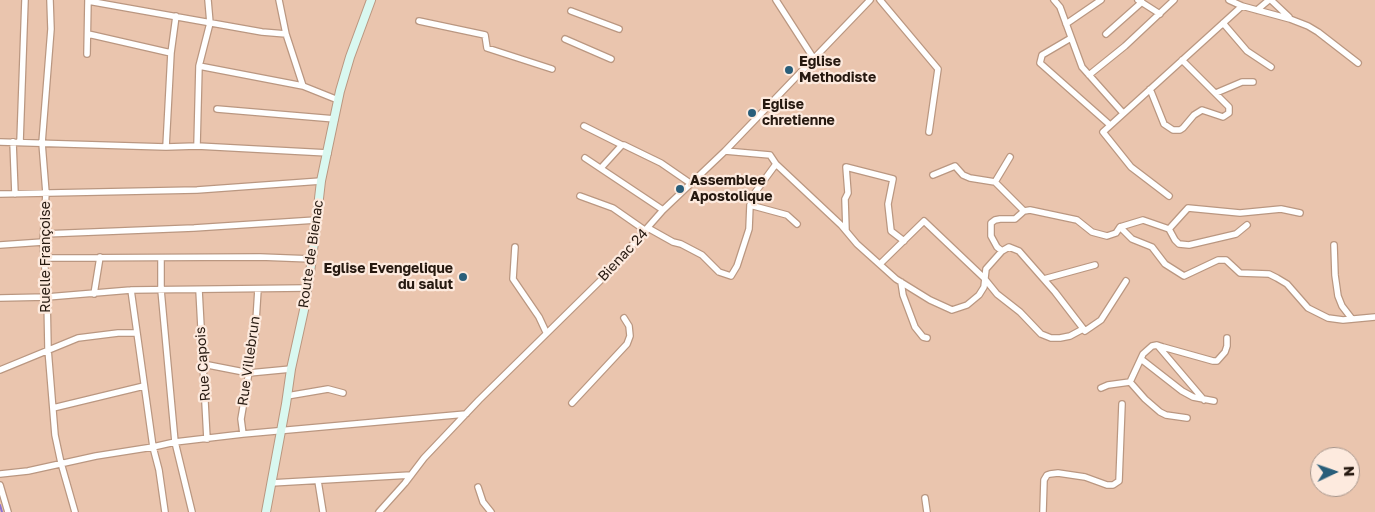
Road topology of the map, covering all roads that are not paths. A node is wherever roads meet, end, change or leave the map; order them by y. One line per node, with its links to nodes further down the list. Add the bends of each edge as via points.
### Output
1 (24, 0): 56 (street)
2 (50, 0): 57 (street, Ruelle Françoise, via 52,29)
3 (88, 0): 21 (street); 28 (street)
4 (208, 0): 24 (street)
5 (279, 0): 29 (street)
6 (372, 0): 47 (main road, Route de Bienac)
7 (776, 0): 36 (street)
8 (870, 0): 16 (street, Bienac 24)
9 (880, 0): 53 (street, via 938,69)
10 (1054, 0): 26 (street)
11 (1101, 0): 26 (street)
12 (1174, 0): 20 (street)
13 (1229, 0): 17 (street)
14 (1270, 0): 18 (street); 22 (street)
15 (1140, 1): 20 (street); 30 (street)
16 (863, 3): 36 (street, Bienac 24)
17 (1242, 6): 18 (street); 25 (street)
18 (1257, 10): 22 (street)
19 (571, 11): 27 (street)
20 (1160, 14): 42 (street)
21 (176, 16): 24 (street); 33 (street)
22 (1290, 19): 38 (street, via 1318,32)
23 (419, 21): 41 (street, via 485,35 487,48)
24 (210, 23): 29 (street); 39 (street)
25 (1223, 23): 37 (street); 40 (street, via 1247,51)
26 (1066, 24): 31 (street)
27 (619, 29)
28 (88, 34): 33 (street); 34 (street)
29 (286, 34): 44 (street)
30 (1106, 34)
31 (1071, 38): 42 (street, via 1082,67); 51 (street, via 1042,55 1040,63)
32 (565, 39): 35 (street)
33 (171, 53): 60 (street)
34 (87, 54)
35 (611, 59)
36 (814, 59): 61 (street, Bienac 24)
37 (1182, 60): 45 (street); 46 (street)
38 (1358, 63)
39 (199, 66): 44 (street); 59 (street)
40 (1271, 67)
41 (552, 69)
42 (1089, 75): 49 (street)
43 (1253, 82): 46 (street, via 1242,82)
44 (303, 86): 47 (street)
45 (1150, 89): 46 (street, via 1164,124 1177,130 1202,110 1223,117 1229,113 1229,107); 49 (street)
46 (1216, 93)
47 (338, 100): 50 (main road, Route de Bienac)
48 (217, 108): 50 (street)
49 (1123, 113): 51 (street)
50 (335, 119): 62 (main road, Route de Bienac)
51 (1110, 125): 75 (street, via 1102,132 1131,167)
52 (584, 126): 58 (street)
53 (928, 132)
54 (0, 142): 55 (street)
55 (13, 142): 56 (street); 73 (street)
56 (20, 142): 57 (street)
57 (42, 143): 60 (street); 71 (street, Ruelle Françoise)
58 (622, 145): 66 (street); 70 (street, via 661,163)
59 (197, 146): 60 (street); 62 (street)
60 (166, 147)
61 (726, 151): 65 (street, via 770,155); 70 (street, Bienac 24)
62 (328, 153): 68 (main road, Route de Bienac)
63 (1010, 157): 69 (street)
64 (585, 158): 66 (street)
65 (776, 164): 76 (street, via 754,194); 86 (street)
66 (601, 168): 77 (street)
67 (933, 175): 69 (street, via 955,166 970,178)
68 (321, 180): 71 (street, via 197,190); 80 (main road, Route de Bienac)
69 (995, 182): 78 (street)
70 (690, 183): 77 (street, Bienac 24)
71 (46, 193): 73 (street); 87 (street, Ruelle Françoise)
72 (0, 194): 73 (street)
73 (15, 194)
74 (580, 196): 85 (street, via 613,208)
75 (1169, 196)
76 (750, 205): 81 (street, via 787,215); 85 (street, via 749,229 731,276 718,272 702,255)
77 (664, 210): 85 (street, Bienac 24)
78 (1024, 210): 83 (street, via 1077,220 1103,236 1114,235); 93 (street, via 1015,219 991,223 991,236)
79 (1300, 213): 84 (street, via 1281,209 1240,213 1188,208)
80 (316, 220): 87 (street); 97 (main road, Route de Bienac)
81 (797, 224)
82 (1247, 226): 84 (street, via 1236,234 1189,245 1174,240)
83 (1120, 227): 84 (street, via 1143,220); 114 (street, via 1132,239 1152,247 1165,264 1184,276 1218,260 1226,260 1240,273 1269,274 1277,278 1318,314 1333,319)
84 (1169, 228)
85 (647, 230): 116 (street, Bienac 24, via 604,277)
86 (846, 230): 88 (street, via 846,167 893,179 888,204 891,231); 98 (street)
87 (44, 234): 89 (street, Ruelle Françoise)
88 (904, 241): 98 (street); 100 (street, via 924,221)
89 (43, 242): 90 (street); 95 (street, Ruelle Françoise)
90 (0, 245)
91 (1334, 245): 114 (street, via 1338,296)
92 (516, 247): 116 (street, via 513,279)
93 (1002, 251): 100 (street, via 986,269); 101 (street, via 1009,247 1019,251)
94 (100, 257): 95 (street); 96 (street); 109 (street)
95 (44, 258): 110 (street, Ruelle Françoise)
96 (161, 258): 97 (street); 107 (street)
97 (312, 258): 104 (main road, Route de Bienac)
98 (880, 264): 103 (street)
99 (1095, 265): 101 (street)
100 (984, 278): 103 (street, via 984,287 979,295 967,305 952,310); 115 (street, via 1040,334 1060,338)
101 (1044, 279): 115 (street)
102 (1126, 281): 115 (street, via 1102,320 1085,331)
103 (900, 282): 118 (street, via 915,327)
104 (306, 288): 105 (street); 124 (main road, Route de Bienac)
105 (258, 289): 108 (street); 126 (street, Rue Villebrun)
106 (131, 290): 107 (street); 109 (street); 117 (street)
107 (161, 290): 108 (street); 142 (street)
108 (199, 290): 123 (street, Rue Capois)
109 (94, 294): 110 (street)
110 (47, 297): 111 (street); 121 (street, Ruelle Françoise)
111 (0, 298)
112 (1375, 317): 114 (street)
113 (624, 318): 134 (street, via 629,326 627,344)
114 (1352, 319)
115 (1083, 329)
116 (546, 332): 137 (street, Bienac 24)
117 (137, 333): 121 (street, via 78,338); 128 (street)
118 (927, 338)
119 (1227, 338): 120 (street, via 1225,352 1213,362)
120 (1157, 345): 122 (street, via 1146,350); 132 (street)
121 (48, 349): 125 (street); 136 (street, Ruelle Françoise)
122 (1141, 359): 127 (street); 132 (street, via 1182,391)
123 (203, 364): 126 (street); 141 (street, Rue Capois)
124 (290, 369): 126 (street); 131 (main road, Route de Bienac)
125 (0, 370)
126 (249, 373): 140 (street, Rue Villebrun, via 241,418)
127 (1130, 382): 129 (street); 138 (street, via 1160,412)
128 (144, 386): 136 (street); 143 (street)
129 (1101, 388)
130 (343, 393): 131 (street, via 328,389)
131 (287, 396): 139 (main road, Route de Bienac)
132 (1204, 400): 133 (street)
133 (1214, 401)
134 (572, 403)
135 (1122, 404): 161 (street, via 1119,481 1107,485 1085,477 1058,473 1047,475)
136 (54, 408): 144 (street, Ruelle Françoise)
137 (466, 414): 139 (street); 146 (street, Bienac 24)
138 (1187, 418)
139 (280, 430): 140 (street); 148 (main road, Route de Bienac)
140 (243, 434): 141 (street)
141 (207, 439): 142 (street)
142 (175, 442): 143 (street); 155 (street)
143 (153, 447): 144 (street); 154 (street)
144 (61, 463): 145 (street); 153 (street, Ruelle Françoise)
145 (0, 474)
146 (411, 475): 147 (street); 158 (street, Bienac 24)
147 (318, 481): 148 (street); 157 (street)
148 (271, 484): 156 (main road, Route de Bienac)
149 (0, 485): 152 (street)
150 (478, 487): 159 (street, via 483,502)
151 (925, 498): 160 (street)
152 (8, 512)
153 (75, 512)
154 (165, 512)
155 (192, 512)
156 (266, 512)
157 (323, 512)
158 (379, 512)
159 (492, 512)
160 (928, 512)
161 (1043, 512)

